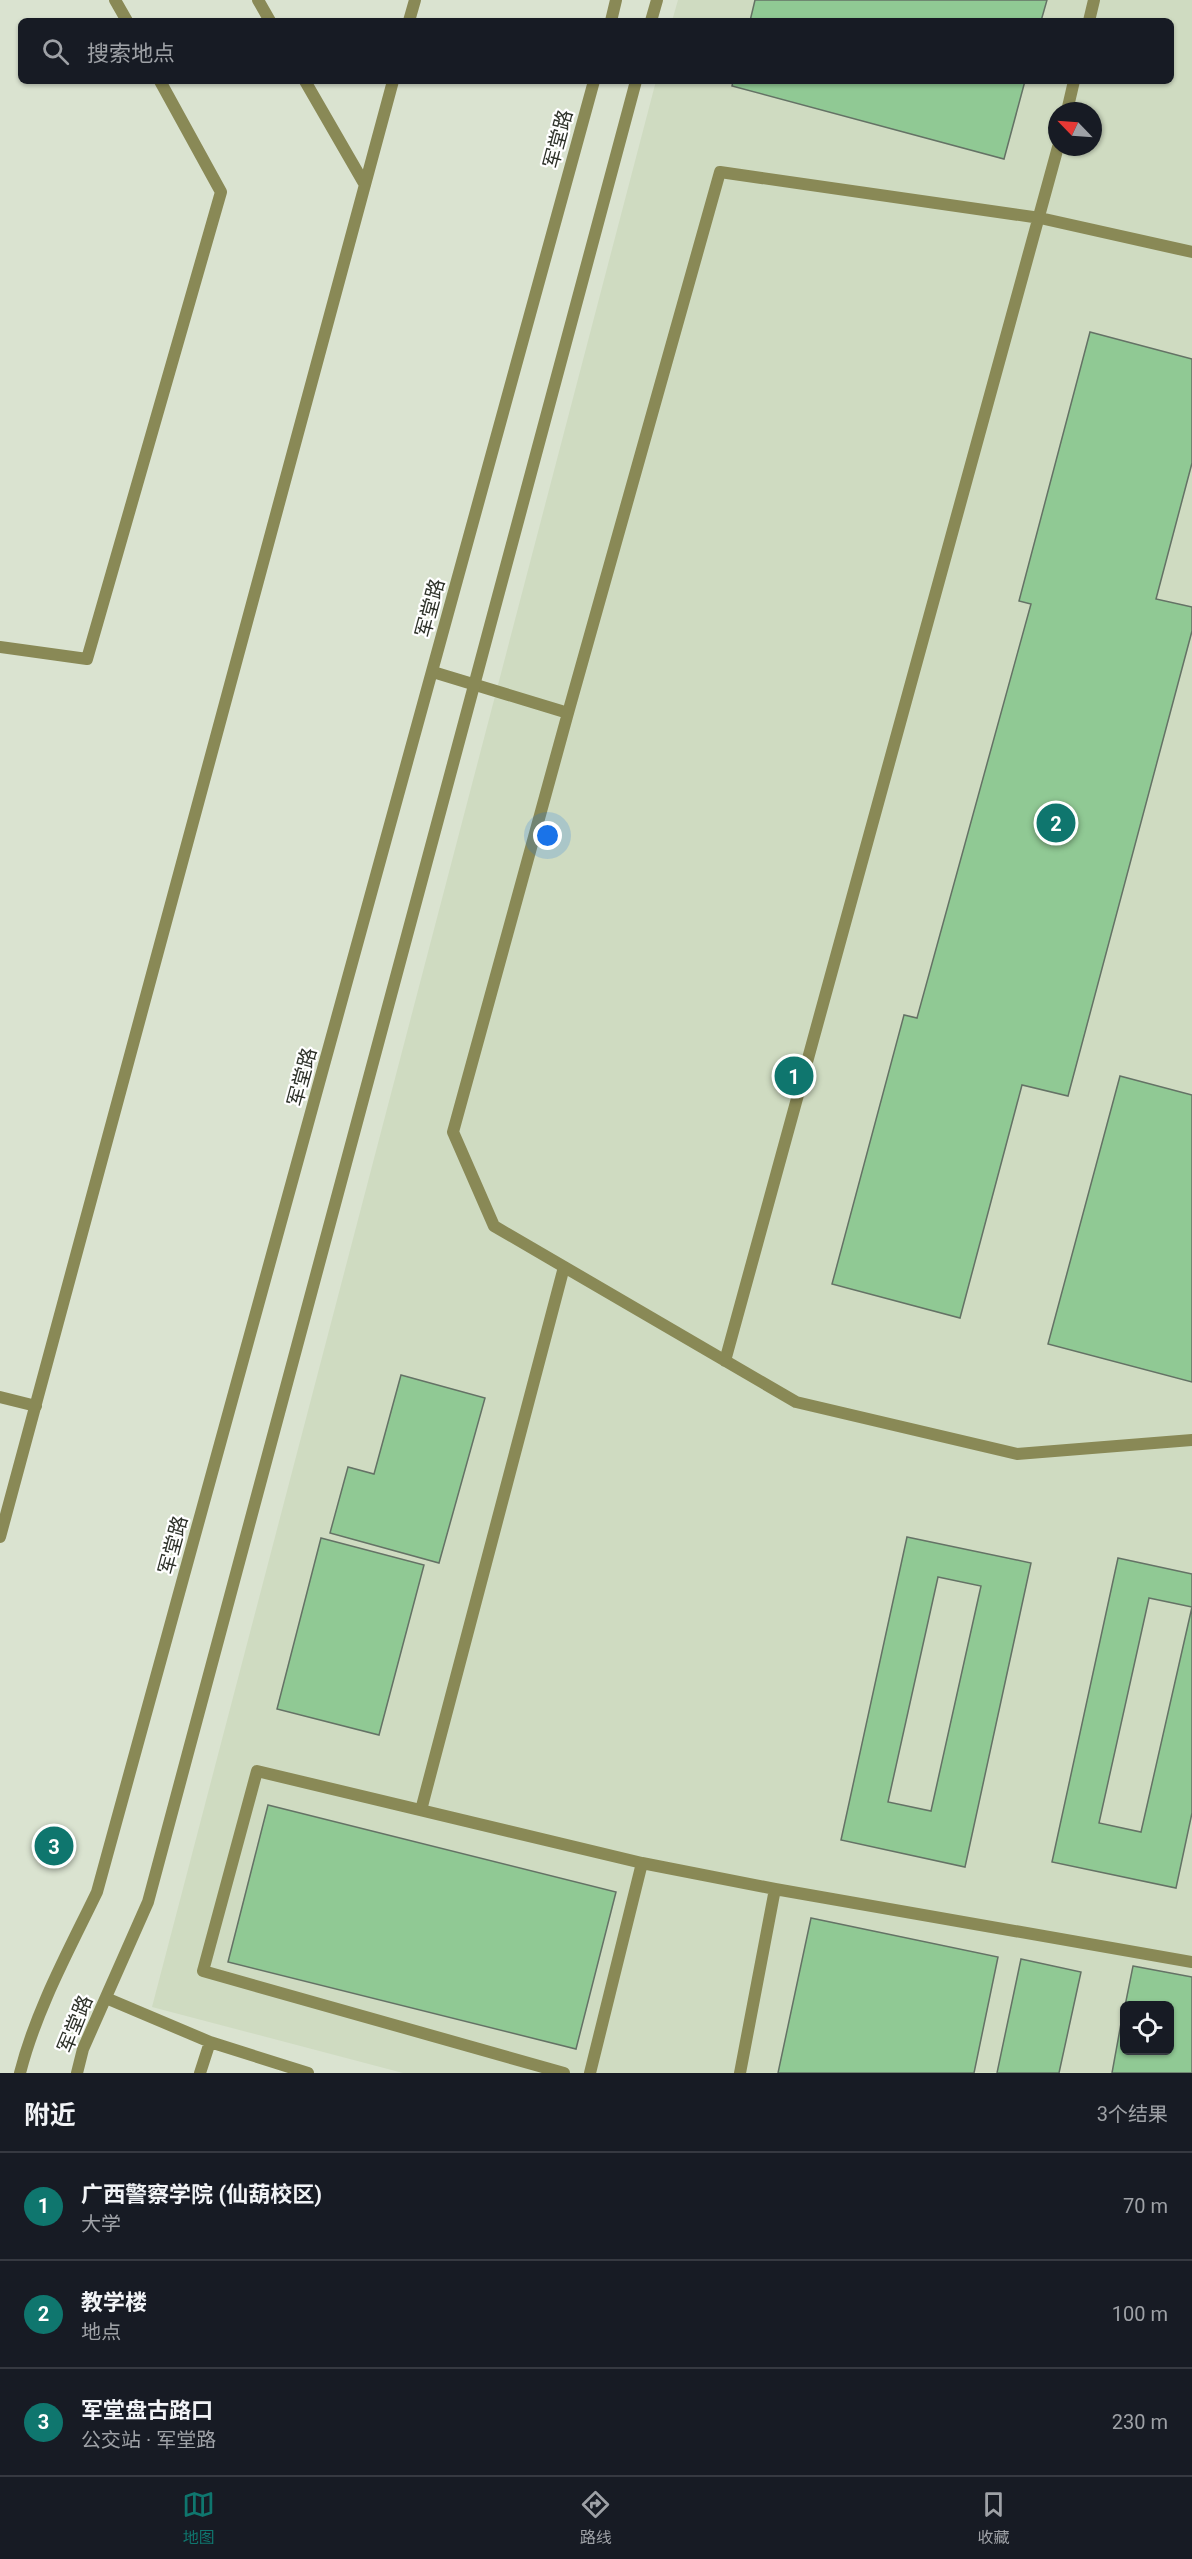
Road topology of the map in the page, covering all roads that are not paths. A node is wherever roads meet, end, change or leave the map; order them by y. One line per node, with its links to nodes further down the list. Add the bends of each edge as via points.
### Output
1 (115, 0): 7 (street)
2 (258, 0): 8 (street)
3 (415, 0): 9 (street)
4 (616, 0): 10 (street)
5 (657, 0): 11 (street)
6 (1094, 0): 12 (street)
7 (125, 18)
8 (268, 18)
9 (410, 18)
10 (612, 18)
11 (652, 18)
12 (1090, 18)
13 (162, 84): 24 (street, via 221,192 87,659)
14 (307, 84): 21 (street)
15 (392, 84): 21 (street)
16 (593, 84): 25 (street, 军堂路)
17 (635, 84): 26 (street, 军堂路)
18 (1073, 84): 19 (street)
19 (1069, 102)
20 (1056, 156): 22 (street)
21 (365, 185): 31 (street)
22 (1040, 218): 23 (street); 27 (street, via 720,172); 29 (street)
23 (1192, 252)
24 (0, 647)
25 (433, 672): 26 (street); 40 (street, 军堂路, via 98,1892 60,1970)
26 (475, 685): 27 (street); 38 (street, 军堂路, via 148,1902)
27 (568, 712): 28 (street, via 453,1132 494,1226)
28 (564, 1267): 29 (street); 34 (street)
29 (725, 1361): 32 (street, via 796,1402 1017,1454)
30 (0, 1397): 31 (street)
31 (36, 1406): 33 (street)
32 (1192, 1440)
33 (0, 1537)
34 (420, 1810): 35 (street); 44 (street, via 257,1772 203,1971)
35 (642, 1863): 36 (street); 45 (street)
36 (775, 1889): 37 (street); 46 (street)
37 (1192, 1962)
38 (106, 1998): 39 (street); 41 (street, 军堂路, via 83,2049)
39 (210, 2042): 42 (street); 43 (street)
40 (20, 2073)
41 (77, 2073)
42 (200, 2073)
43 (308, 2073)
44 (564, 2073)
45 (590, 2073)
46 (740, 2073)

